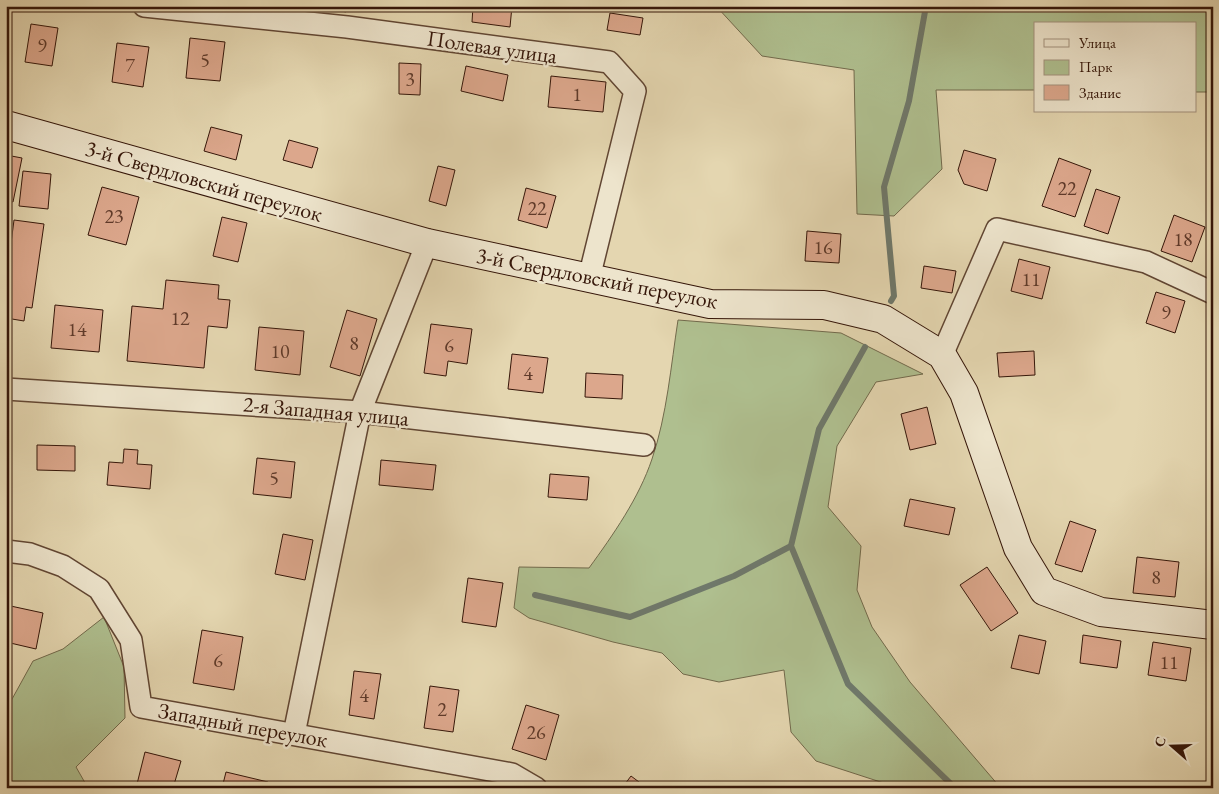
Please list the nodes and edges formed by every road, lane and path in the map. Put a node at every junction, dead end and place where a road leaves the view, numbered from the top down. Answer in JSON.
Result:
{"nodes":[{"id":1,"x":144,"y":6,"type":"edge"},
{"id":2,"x":6,"y":125,"type":"edge"},
{"id":3,"x":427,"y":243,"type":"junction"},
{"id":4,"x":589,"y":278,"type":"junction"},
{"id":5,"x":1213,"y":293,"type":"edge"},
{"id":6,"x":942,"y":355,"type":"junction"},
{"id":7,"x":6,"y":389,"type":"edge"},
{"id":8,"x":360,"y":412,"type":"junction"},
{"id":9,"x":644,"y":445,"type":"dead end"},
{"id":10,"x":6,"y":551,"type":"edge"},
{"id":11,"x":1213,"y":626,"type":"edge"},
{"id":12,"x":294,"y":734,"type":"junction"},
{"id":13,"x":512,"y":781,"type":"edge"},
{"id":14,"x":536,"y":788,"type":"edge"}],
"edges":[{"from":1,"to":4,"type":"street","name":"Полевая улица"},
{"from":2,"to":3,"type":"main road","name":"3-й Свердловский переулок"},
{"from":3,"to":4,"type":"main road","name":"3-й Свердловский переулок"},
{"from":3,"to":8,"type":"street"},
{"from":4,"to":6,"type":"main road","name":"3-й Свердловский переулок"},
{"from":5,"to":6,"type":"street"},
{"from":6,"to":11,"type":"main road","name":"3-й Свердловский переулок"},
{"from":7,"to":8,"type":"street","name":"2-я Западная улица"},
{"from":8,"to":9,"type":"street","name":"2-я Западная улица"},
{"from":8,"to":12,"type":"street"},
{"from":10,"to":12,"type":"street","name":"Западный переулок"},
{"from":12,"to":13,"type":"street","name":"Западный переулок"},
{"from":13,"to":14,"type":"street","name":"Западный переулок"}]}
